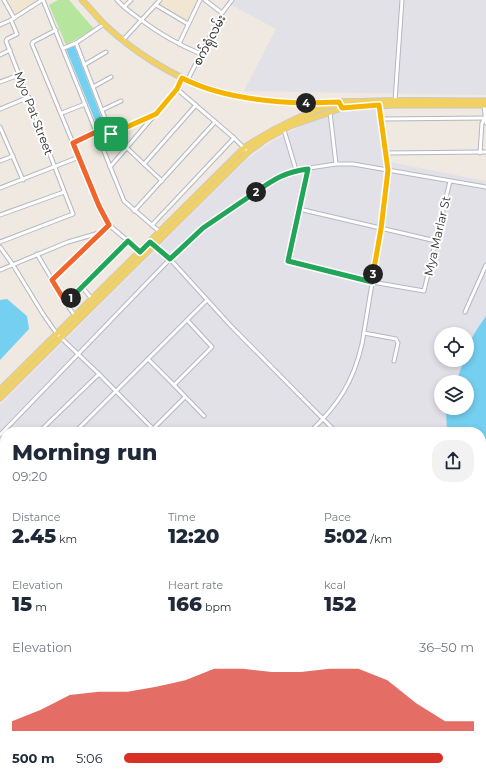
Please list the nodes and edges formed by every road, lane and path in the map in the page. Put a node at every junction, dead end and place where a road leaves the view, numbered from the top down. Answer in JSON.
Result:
{"nodes":[{"id":1,"x":4,"y":0,"type":"edge"},
{"id":2,"x":43,"y":0,"type":"edge"},
{"id":3,"x":82,"y":0,"type":"edge"},
{"id":4,"x":117,"y":0,"type":"edge"},
{"id":5,"x":130,"y":0,"type":"edge"},
{"id":6,"x":160,"y":0,"type":"edge"},
{"id":7,"x":200,"y":0,"type":"edge"},
{"id":8,"x":205,"y":0,"type":"edge"},
{"id":9,"x":232,"y":0,"type":"edge"},
{"id":10,"x":402,"y":0,"type":"edge"},
{"id":11,"x":156,"y":5,"type":"junction"},
{"id":12,"x":124,"y":7,"type":"junction"},
{"id":13,"x":222,"y":13,"type":"junction"},
{"id":14,"x":12,"y":19,"type":"junction"},
{"id":15,"x":141,"y":20,"type":"junction"},
{"id":16,"x":0,"y":24,"type":"edge"},
{"id":17,"x":104,"y":24,"type":"junction"},
{"id":18,"x":188,"y":24,"type":"junction"},
{"id":19,"x":56,"y":30,"type":"junction"},
{"id":20,"x":123,"y":40,"type":"junction"},
{"id":21,"x":76,"y":43,"type":"junction"},
{"id":22,"x":179,"y":44,"type":"junction"},
{"id":23,"x":64,"y":48,"type":"junction"},
{"id":24,"x":10,"y":50,"type":"junction"},
{"id":25,"x":106,"y":52,"type":"dead end"},
{"id":26,"x":201,"y":54,"type":"junction"},
{"id":27,"x":0,"y":55,"type":"edge"},
{"id":28,"x":84,"y":65,"type":"junction"},
{"id":29,"x":19,"y":75,"type":"junction"},
{"id":30,"x":111,"y":77,"type":"dead end"},
{"id":31,"x":182,"y":78,"type":"junction"},
{"id":32,"x":187,"y":81,"type":"junction"},
{"id":33,"x":0,"y":82,"type":"edge"},
{"id":34,"x":93,"y":87,"type":"junction"},
{"id":35,"x":177,"y":89,"type":"junction"},
{"id":36,"x":29,"y":98,"type":"junction"},
{"id":37,"x":121,"y":101,"type":"dead end"},
{"id":38,"x":395,"y":101,"type":"junction"},
{"id":39,"x":340,"y":102,"type":"junction"},
{"id":40,"x":379,"y":103,"type":"junction"},
{"id":41,"x":485,"y":103,"type":"edge"},
{"id":42,"x":85,"y":104,"type":"junction"},
{"id":43,"x":196,"y":105,"type":"junction"},
{"id":44,"x":342,"y":108,"type":"junction"},
{"id":45,"x":0,"y":109,"type":"edge"},
{"id":46,"x":102,"y":110,"type":"junction"},
{"id":47,"x":330,"y":112,"type":"junction"},
{"id":48,"x":62,"y":113,"type":"junction"},
{"id":49,"x":156,"y":114,"type":"junction"},
{"id":50,"x":485,"y":118,"type":"edge"},
{"id":51,"x":382,"y":119,"type":"junction"},
{"id":52,"x":300,"y":120,"type":"junction"},
{"id":53,"x":215,"y":122,"type":"junction"},
{"id":54,"x":486,"y":123,"type":"edge"},
{"id":55,"x":0,"y":127,"type":"edge"},
{"id":56,"x":284,"y":130,"type":"junction"},
{"id":57,"x":96,"y":132,"type":"junction"},
{"id":58,"x":111,"y":134,"type":"junction"},
{"id":59,"x":2,"y":135,"type":"edge"},
{"id":60,"x":234,"y":138,"type":"junction"},
{"id":61,"x":99,"y":139,"type":"junction"},
{"id":62,"x":73,"y":143,"type":"junction"},
{"id":63,"x":127,"y":148,"type":"junction"},
{"id":64,"x":246,"y":150,"type":"junction"},
{"id":65,"x":480,"y":152,"type":"junction"},
{"id":66,"x":486,"y":152,"type":"edge"},
{"id":67,"x":386,"y":153,"type":"junction"},
{"id":68,"x":13,"y":156,"type":"junction"},
{"id":69,"x":79,"y":157,"type":"junction"},
{"id":70,"x":0,"y":161,"type":"edge"},
{"id":71,"x":144,"y":164,"type":"junction"},
{"id":72,"x":336,"y":164,"type":"junction"},
{"id":73,"x":55,"y":167,"type":"junction"},
{"id":74,"x":110,"y":167,"type":"junction"},
{"id":75,"x":308,"y":169,"type":"junction"},
{"id":76,"x":296,"y":170,"type":"junction"},
{"id":77,"x":388,"y":170,"type":"junction"},
{"id":78,"x":23,"y":180,"type":"junction"},
{"id":79,"x":162,"y":180,"type":"junction"},
{"id":80,"x":450,"y":180,"type":"junction"},
{"id":81,"x":486,"y":186,"type":"edge"},
{"id":82,"x":0,"y":188,"type":"edge"},
{"id":83,"x":64,"y":192,"type":"junction"},
{"id":84,"x":299,"y":209,"type":"junction"},
{"id":85,"x":134,"y":211,"type":"junction"},
{"id":86,"x":0,"y":215,"type":"edge"},
{"id":87,"x":109,"y":225,"type":"junction"},
{"id":88,"x":152,"y":225,"type":"junction"},
{"id":89,"x":381,"y":229,"type":"junction"},
{"id":90,"x":99,"y":233,"type":"junction"},
{"id":91,"x":161,"y":234,"type":"junction"},
{"id":92,"x":128,"y":241,"type":"junction"},
{"id":93,"x":436,"y":241,"type":"junction"},
{"id":94,"x":0,"y":242,"type":"edge"},
{"id":95,"x":152,"y":244,"type":"junction"},
{"id":96,"x":0,"y":247,"type":"edge"},
{"id":97,"x":140,"y":252,"type":"junction"},
{"id":98,"x":37,"y":254,"type":"junction"},
{"id":99,"x":170,"y":259,"type":"junction"},
{"id":100,"x":13,"y":265,"type":"junction"},
{"id":101,"x":486,"y":265,"type":"edge"},
{"id":102,"x":0,"y":270,"type":"edge"},
{"id":103,"x":52,"y":280,"type":"junction"},
{"id":104,"x":372,"y":282,"type":"junction"},
{"id":105,"x":82,"y":287,"type":"junction"},
{"id":106,"x":92,"y":299,"type":"junction"},
{"id":107,"x":207,"y":300,"type":"junction"},
{"id":108,"x":66,"y":303,"type":"junction"},
{"id":109,"x":465,"y":312,"type":"dead end"},
{"id":110,"x":75,"y":316,"type":"junction"},
{"id":111,"x":187,"y":320,"type":"junction"},
{"id":112,"x":364,"y":333,"type":"junction"},
{"id":113,"x":59,"y":336,"type":"junction"},
{"id":114,"x":78,"y":353,"type":"junction"},
{"id":115,"x":148,"y":359,"type":"junction"},
{"id":116,"x":394,"y":361,"type":"dead end"},
{"id":117,"x":99,"y":374,"type":"junction"},
{"id":118,"x":174,"y":385,"type":"junction"},
{"id":119,"x":0,"y":390,"type":"edge"},
{"id":120,"x":116,"y":391,"type":"junction"},
{"id":121,"x":185,"y":397,"type":"junction"},
{"id":122,"x":0,"y":398,"type":"edge"},
{"id":123,"x":204,"y":416,"type":"dead end"},
{"id":124,"x":324,"y":419,"type":"junction"},
{"id":125,"x":8,"y":427,"type":"edge"},
{"id":126,"x":44,"y":427,"type":"edge"},
{"id":127,"x":80,"y":427,"type":"edge"},
{"id":128,"x":151,"y":427,"type":"edge"},
{"id":129,"x":155,"y":427,"type":"edge"},
{"id":130,"x":315,"y":427,"type":"edge"},
{"id":131,"x":331,"y":427,"type":"edge"}],
"edges":[{"from":1,"to":14,"type":"street"},
{"from":2,"to":14,"type":"street"},
{"from":2,"to":19,"type":"street"},
{"from":3,"to":17,"type":"main road"},
{"from":4,"to":12,"type":"street"},
{"from":5,"to":12,"type":"street"},
{"from":6,"to":11,"type":"street"},
{"from":7,"to":18,"type":"street"},
{"from":8,"to":13,"type":"street"},
{"from":9,"to":13,"type":"street","name":"စက်ရုံလမ်း"},
{"from":10,"to":38,"type":"street"},
{"from":11,"to":15,"type":"street"},
{"from":11,"to":18,"type":"street"},
{"from":12,"to":15,"type":"street"},
{"from":13,"to":26,"type":"street","name":"စက်ရုံလမ်း"},
{"from":14,"to":16,"type":"street"},
{"from":14,"to":24,"type":"street"},
{"from":15,"to":20,"type":"street"},
{"from":15,"to":22,"type":"street"},
{"from":17,"to":20,"type":"main road"},
{"from":17,"to":21,"type":"street"},
{"from":18,"to":22,"type":"street"},
{"from":19,"to":23,"type":"street"},
{"from":19,"to":48,"type":"street"},
{"from":20,"to":31,"type":"main road"},
{"from":21,"to":23,"type":"street"},
{"from":21,"to":28,"type":"street"},
{"from":22,"to":26,"type":"street"},
{"from":23,"to":42,"type":"street"},
{"from":24,"to":27,"type":"street"},
{"from":24,"to":29,"type":"street","name":"Myo Pat Street"},
{"from":25,"to":28,"type":"street"},
{"from":26,"to":32,"type":"street","name":"စက်ရုံလမ်း"},
{"from":28,"to":34,"type":"street"},
{"from":29,"to":33,"type":"street"},
{"from":29,"to":36,"type":"street","name":"Myo Pat Street"},
{"from":30,"to":34,"type":"street"},
{"from":31,"to":32,"type":"main road"},
{"from":31,"to":35,"type":"street"},
{"from":32,"to":39,"type":"main road"},
{"from":34,"to":46,"type":"street"},
{"from":35,"to":43,"type":"street"},
{"from":35,"to":49,"type":"street"},
{"from":36,"to":45,"type":"street"},
{"from":36,"to":73,"type":"street","name":"Myo Pat Street"},
{"from":37,"to":46,"type":"street"},
{"from":38,"to":40,"type":"main road"},
{"from":38,"to":41,"type":"main road"},
{"from":39,"to":40,"type":"main road"},
{"from":39,"to":44,"type":"main road"},
{"from":39,"to":52,"type":"main road"},
{"from":40,"to":41,"type":"main road"},
{"from":40,"to":44,"type":"main road"},
{"from":40,"to":51,"type":"street"},
{"from":41,"to":50,"type":"street"},
{"from":42,"to":48,"type":"street"},
{"from":42,"to":57,"type":"street"},
{"from":43,"to":53,"type":"street"},
{"from":43,"to":71,"type":"street"},
{"from":44,"to":47,"type":"main road"},
{"from":46,"to":58,"type":"street"},
{"from":47,"to":52,"type":"main road"},
{"from":47,"to":72,"type":"street"},
{"from":48,"to":62,"type":"street"},
{"from":49,"to":58,"type":"street"},
{"from":49,"to":63,"type":"street"},
{"from":50,"to":51,"type":"street"},
{"from":50,"to":54,"type":"street"},
{"from":50,"to":65,"type":"street"},
{"from":51,"to":67,"type":"street"},
{"from":52,"to":56,"type":"main road"},
{"from":52,"to":64,"type":"main road"},
{"from":53,"to":60,"type":"street"},
{"from":53,"to":79,"type":"street"},
{"from":55,"to":59,"type":"street"},
{"from":56,"to":64,"type":"main road"},
{"from":56,"to":76,"type":"street"},
{"from":57,"to":61,"type":"street"},
{"from":57,"to":62,"type":"street"},
{"from":58,"to":61,"type":"street"},
{"from":59,"to":68,"type":"street"},
{"from":60,"to":64,"type":"street"},
{"from":60,"to":88,"type":"street"},
{"from":61,"to":74,"type":"street"},
{"from":62,"to":69,"type":"street"},
{"from":63,"to":71,"type":"street"},
{"from":63,"to":74,"type":"street"},
{"from":64,"to":91,"type":"main road"},
{"from":65,"to":66,"type":"street"},
{"from":65,"to":67,"type":"street"},
{"from":67,"to":77,"type":"street"},
{"from":68,"to":70,"type":"street"},
{"from":68,"to":78,"type":"street"},
{"from":69,"to":73,"type":"street"},
{"from":69,"to":87,"type":"street"},
{"from":71,"to":79,"type":"street"},
{"from":72,"to":75,"type":"street"},
{"from":72,"to":77,"type":"street"},
{"from":73,"to":78,"type":"street"},
{"from":73,"to":83,"type":"street","name":"Myo Pat Street"},
{"from":74,"to":85,"type":"street"},
{"from":75,"to":76,"type":"street"},
{"from":75,"to":84,"type":"street"},
{"from":76,"to":99,"type":"street"},
{"from":77,"to":80,"type":"street"},
{"from":77,"to":89,"type":"street"},
{"from":78,"to":82,"type":"street"},
{"from":79,"to":85,"type":"street"},
{"from":80,"to":81,"type":"street"},
{"from":80,"to":93,"type":"street","name":"Mya Marlar St"},
{"from":83,"to":86,"type":"street"},
{"from":83,"to":94,"type":"street","name":"Myo Pat Street"},
{"from":84,"to":89,"type":"street"},
{"from":84,"to":104,"type":"street"},
{"from":85,"to":88,"type":"street"},
{"from":87,"to":90,"type":"street"},
{"from":87,"to":92,"type":"street"},
{"from":88,"to":91,"type":"street"},
{"from":89,"to":93,"type":"street"},
{"from":89,"to":104,"type":"street"},
{"from":90,"to":98,"type":"street"},
{"from":90,"to":103,"type":"street"},
{"from":91,"to":95,"type":"main road"},
{"from":92,"to":97,"type":"street"},
{"from":92,"to":105,"type":"street"},
{"from":93,"to":104,"type":"street","name":"Mya Marlar St"},
{"from":95,"to":97,"type":"main road"},
{"from":95,"to":99,"type":"street"},
{"from":95,"to":113,"type":"main road"},
{"from":96,"to":100,"type":"street"},
{"from":97,"to":106,"type":"main road"},
{"from":98,"to":100,"type":"street"},
{"from":98,"to":103,"type":"street"},
{"from":99,"to":107,"type":"street"},
{"from":99,"to":114,"type":"street"},
{"from":100,"to":102,"type":"street"},
{"from":100,"to":113,"type":"street"},
{"from":101,"to":109,"type":"street"},
{"from":103,"to":108,"type":"street"},
{"from":104,"to":112,"type":"street"},
{"from":105,"to":106,"type":"street"},
{"from":105,"to":108,"type":"street"},
{"from":106,"to":110,"type":"main road"},
{"from":107,"to":111,"type":"street"},
{"from":107,"to":124,"type":"street"},
{"from":108,"to":110,"type":"street"},
{"from":110,"to":113,"type":"main road"},
{"from":111,"to":115,"type":"street"},
{"from":111,"to":118,"type":"street"},
{"from":112,"to":116,"type":"street"},
{"from":112,"to":124,"type":"street"},
{"from":113,"to":114,"type":"street"},
{"from":113,"to":119,"type":"main road"},
{"from":113,"to":122,"type":"main road"},
{"from":114,"to":117,"type":"street"},
{"from":114,"to":125,"type":"street"},
{"from":115,"to":118,"type":"street"},
{"from":115,"to":120,"type":"street"},
{"from":117,"to":120,"type":"street"},
{"from":117,"to":126,"type":"street"},
{"from":118,"to":121,"type":"street"},
{"from":120,"to":127,"type":"street"},
{"from":120,"to":128,"type":"street"},
{"from":121,"to":123,"type":"street"},
{"from":121,"to":129,"type":"street"},
{"from":124,"to":130,"type":"street"},
{"from":124,"to":131,"type":"street"}]}
